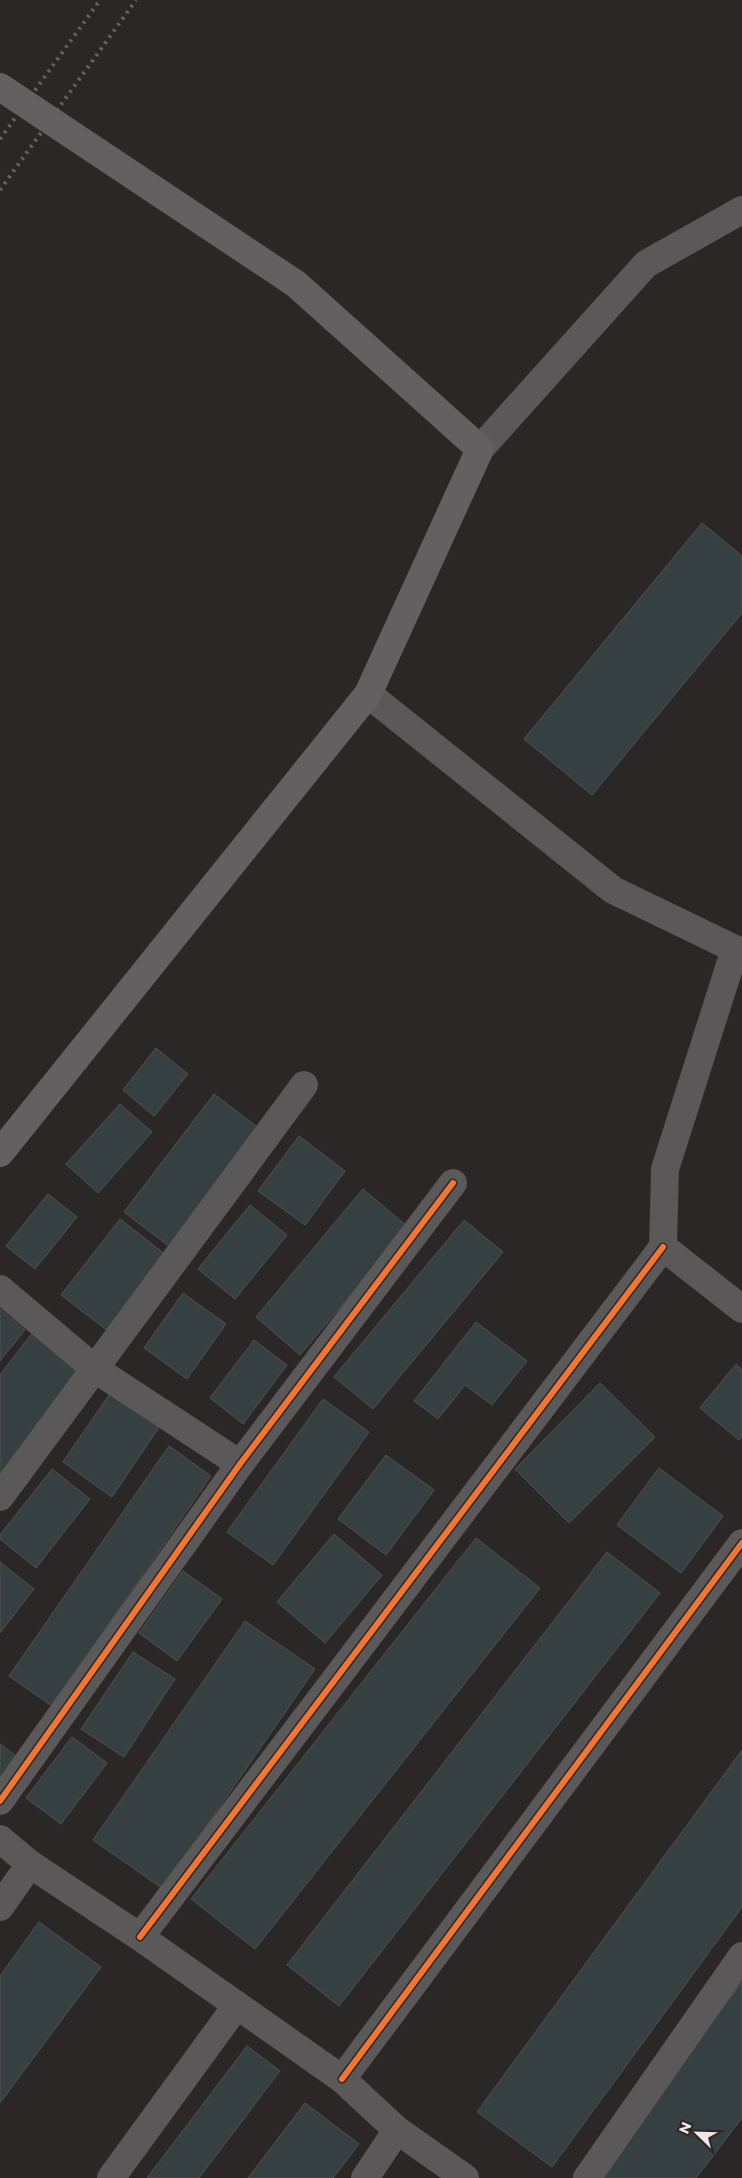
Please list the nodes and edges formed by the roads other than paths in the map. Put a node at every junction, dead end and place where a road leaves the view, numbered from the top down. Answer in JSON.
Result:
{"nodes":[{"id":1,"x":0,"y":87,"type":"edge"},
{"id":2,"x":742,"y":210,"type":"edge"},
{"id":3,"x":480,"y":449,"type":"junction"},
{"id":4,"x":368,"y":694,"type":"junction"},
{"id":5,"x":738,"y":951,"type":"edge"},
{"id":6,"x":304,"y":1085,"type":"dead end"},
{"id":7,"x":0,"y":1153,"type":"edge"},
{"id":8,"x":452,"y":1183,"type":"dead end"},
{"id":9,"x":663,"y":1247,"type":"junction"},
{"id":10,"x":0,"y":1289,"type":"edge"},
{"id":11,"x":742,"y":1309,"type":"edge"},
{"id":12,"x":95,"y":1369,"type":"junction"},
{"id":13,"x":240,"y":1464,"type":"junction"},
{"id":14,"x":0,"y":1497,"type":"edge"},
{"id":15,"x":742,"y":1543,"type":"edge"},
{"id":16,"x":0,"y":1800,"type":"edge"},
{"id":17,"x":0,"y":1839,"type":"edge"},
{"id":18,"x":30,"y":1864,"type":"junction"},
{"id":19,"x":0,"y":1907,"type":"edge"},
{"id":20,"x":140,"y":1938,"type":"junction"},
{"id":21,"x":742,"y":1956,"type":"edge"},
{"id":22,"x":237,"y":2005,"type":"junction"},
{"id":23,"x":342,"y":2079,"type":"junction"},
{"id":24,"x":398,"y":2130,"type":"junction"},
{"id":25,"x":111,"y":2178,"type":"edge"},
{"id":26,"x":365,"y":2178,"type":"edge"},
{"id":27,"x":465,"y":2178,"type":"edge"},
{"id":28,"x":587,"y":2178,"type":"edge"}],
"edges":[{"from":1,"to":3,"type":"main road"},
{"from":2,"to":3,"type":"street"},
{"from":3,"to":4,"type":"main road"},
{"from":4,"to":5,"type":"street"},
{"from":4,"to":7,"type":"main road"},
{"from":5,"to":9,"type":"street"},
{"from":6,"to":12,"type":"street"},
{"from":8,"to":13,"type":"street"},
{"from":9,"to":11,"type":"street"},
{"from":9,"to":20,"type":"street"},
{"from":10,"to":12,"type":"street"},
{"from":12,"to":13,"type":"street"},
{"from":12,"to":14,"type":"street"},
{"from":13,"to":16,"type":"street"},
{"from":15,"to":23,"type":"street"},
{"from":17,"to":18,"type":"street"},
{"from":18,"to":19,"type":"street"},
{"from":18,"to":20,"type":"street"},
{"from":20,"to":22,"type":"street"},
{"from":21,"to":28,"type":"street"},
{"from":22,"to":23,"type":"street"},
{"from":22,"to":25,"type":"street"},
{"from":23,"to":24,"type":"street"},
{"from":24,"to":26,"type":"street"},
{"from":24,"to":27,"type":"street"}]}
